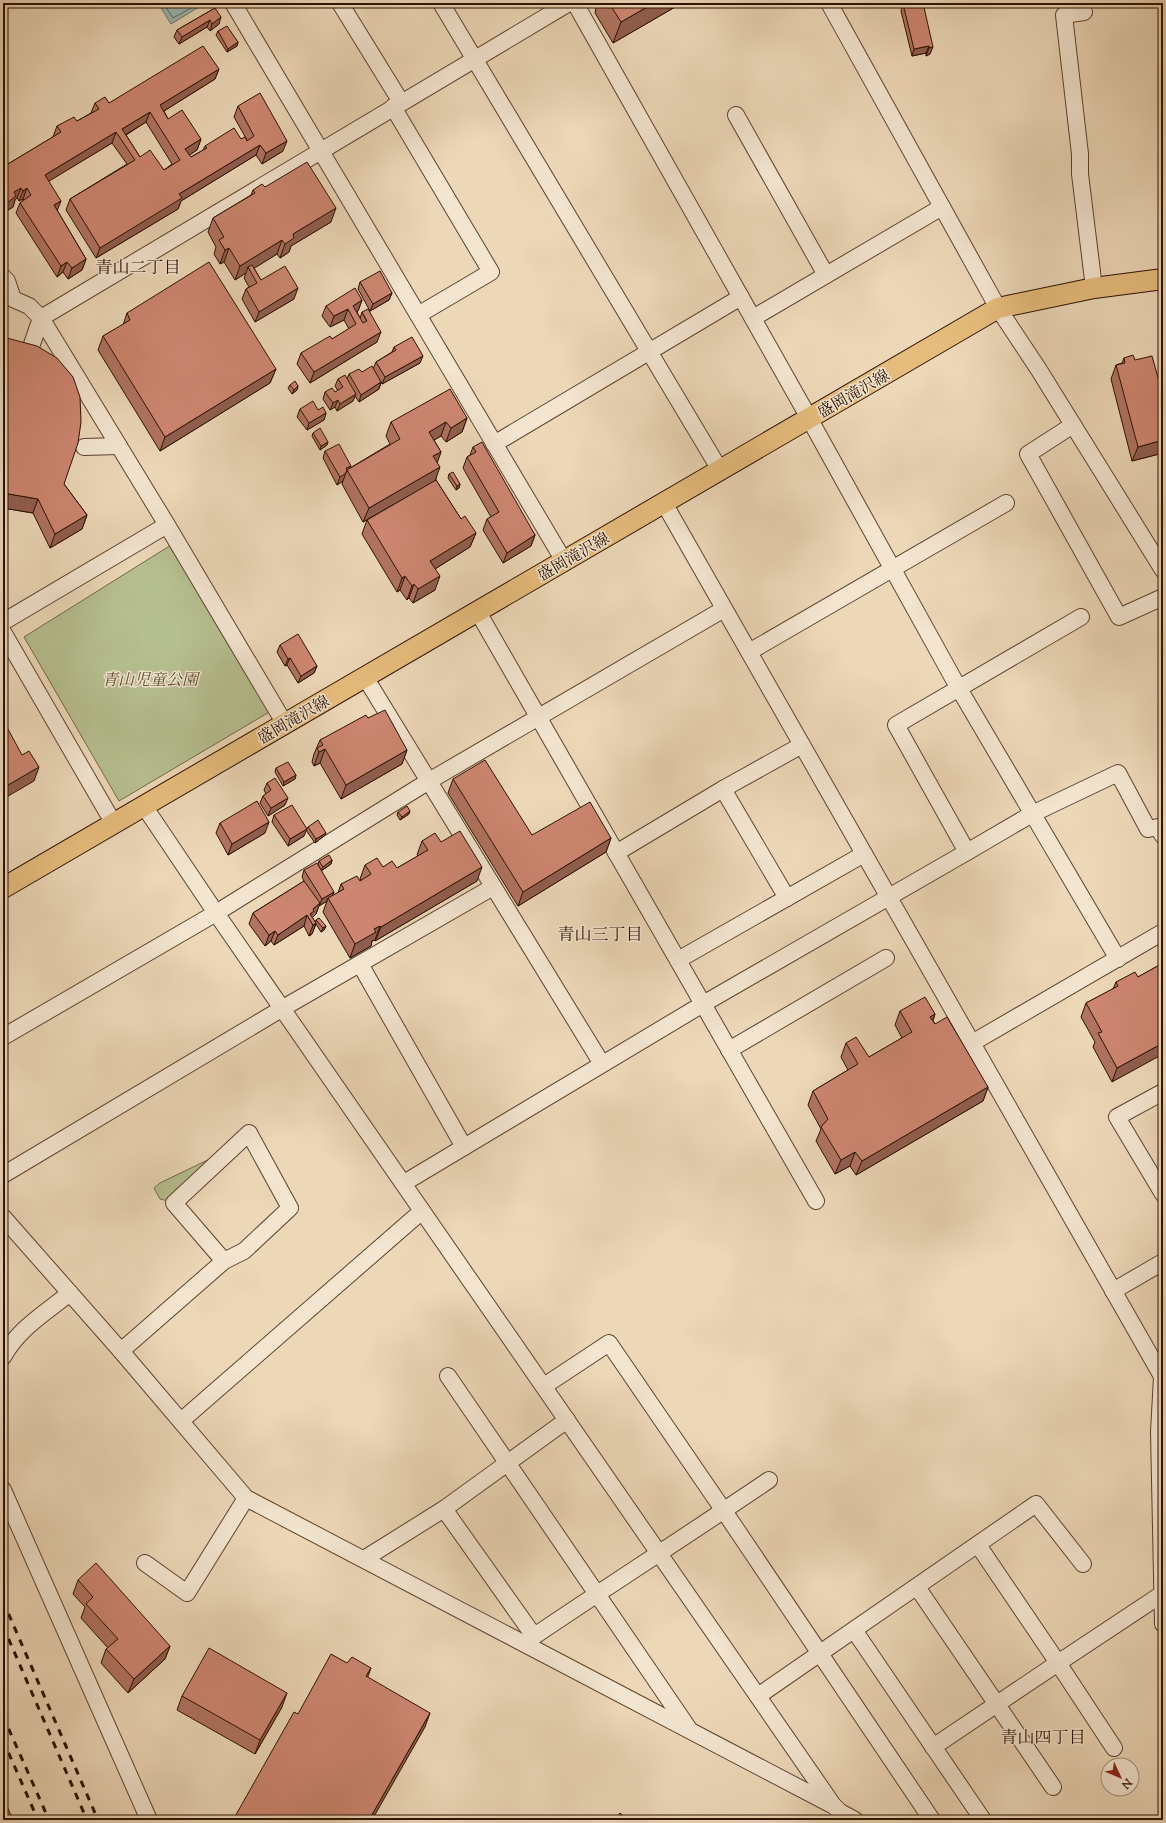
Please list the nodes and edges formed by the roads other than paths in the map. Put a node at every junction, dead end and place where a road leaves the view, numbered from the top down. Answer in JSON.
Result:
{"nodes":[{"id":1,"x":233,"y":3,"type":"edge"},
{"id":2,"x":340,"y":3,"type":"edge"},
{"id":3,"x":440,"y":3,"type":"edge"},
{"id":4,"x":569,"y":3,"type":"edge"},
{"id":5,"x":575,"y":3,"type":"edge"},
{"id":6,"x":829,"y":3,"type":"edge"},
{"id":7,"x":839,"y":3,"type":"edge"},
{"id":8,"x":1084,"y":12,"type":"dead end"},
{"id":9,"x":840,"y":22,"type":"junction"},
{"id":10,"x":474,"y":59,"type":"junction"},
{"id":11,"x":397,"y":105,"type":"junction"},
{"id":12,"x":736,"y":115,"type":"dead end"},
{"id":13,"x":320,"y":150,"type":"junction"},
{"id":14,"x":942,"y":207,"type":"junction"},
{"id":15,"x":826,"y":275,"type":"junction"},
{"id":16,"x":3,"y":277,"type":"edge"},
{"id":17,"x":1163,"y":279,"type":"edge"},
{"id":18,"x":1094,"y":288,"type":"junction"},
{"id":19,"x":740,"y":297,"type":"junction"},
{"id":20,"x":998,"y":308,"type":"junction"},
{"id":21,"x":418,"y":315,"type":"junction"},
{"id":22,"x":41,"y":318,"type":"junction"},
{"id":23,"x":753,"y":318,"type":"junction"},
{"id":24,"x":31,"y":347,"type":"edge"},
{"id":25,"x":649,"y":351,"type":"junction"},
{"id":26,"x":810,"y":418,"type":"junction"},
{"id":27,"x":1073,"y":425,"type":"junction"},
{"id":28,"x":494,"y":444,"type":"junction"},
{"id":29,"x":119,"y":446,"type":"junction"},
{"id":30,"x":84,"y":447,"type":"dead end"},
{"id":31,"x":720,"y":470,"type":"junction"},
{"id":32,"x":664,"y":503,"type":"junction"},
{"id":33,"x":1006,"y":503,"type":"dead end"},
{"id":34,"x":167,"y":525,"type":"junction"},
{"id":35,"x":564,"y":561,"type":"junction"},
{"id":36,"x":893,"y":569,"type":"junction"},
{"id":37,"x":1163,"y":570,"type":"edge"},
{"id":38,"x":1163,"y":597,"type":"edge"},
{"id":39,"x":724,"y":609,"type":"junction"},
{"id":40,"x":478,"y":612,"type":"junction"},
{"id":41,"x":1081,"y":616,"type":"dead end"},
{"id":42,"x":3,"y":622,"type":"edge"},
{"id":43,"x":3,"y":632,"type":"edge"},
{"id":44,"x":748,"y":652,"type":"junction"},
{"id":45,"x":365,"y":677,"type":"junction"},
{"id":46,"x":958,"y":687,"type":"junction"},
{"id":47,"x":538,"y":717,"type":"junction"},
{"id":48,"x":285,"y":724,"type":"junction"},
{"id":49,"x":802,"y":745,"type":"junction"},
{"id":50,"x":429,"y":781,"type":"junction"},
{"id":51,"x":723,"y":788,"type":"junction"},
{"id":52,"x":144,"y":806,"type":"junction"},
{"id":53,"x":1032,"y":814,"type":"junction"},
{"id":54,"x":114,"y":824,"type":"junction"},
{"id":55,"x":1163,"y":836,"type":"edge"},
{"id":56,"x":967,"y":852,"type":"junction"},
{"id":57,"x":616,"y":853,"type":"junction"},
{"id":58,"x":864,"y":854,"type":"junction"},
{"id":59,"x":493,"y":887,"type":"junction"},
{"id":60,"x":3,"y":888,"type":"edge"},
{"id":61,"x":888,"y":897,"type":"junction"},
{"id":62,"x":787,"y":898,"type":"junction"},
{"id":63,"x":216,"y":913,"type":"junction"},
{"id":64,"x":1163,"y":932,"type":"edge"},
{"id":65,"x":886,"y":958,"type":"dead end"},
{"id":66,"x":1118,"y":959,"type":"junction"},
{"id":67,"x":678,"y":960,"type":"junction"},
{"id":68,"x":360,"y":964,"type":"junction"},
{"id":69,"x":703,"y":1004,"type":"junction"},
{"id":70,"x":283,"y":1008,"type":"junction"},
{"id":71,"x":3,"y":1037,"type":"edge"},
{"id":72,"x":972,"y":1043,"type":"junction"},
{"id":73,"x":729,"y":1050,"type":"junction"},
{"id":74,"x":602,"y":1064,"type":"junction"},
{"id":75,"x":1163,"y":1092,"type":"edge"},
{"id":76,"x":464,"y":1147,"type":"junction"},
{"id":77,"x":3,"y":1175,"type":"edge"},
{"id":78,"x":404,"y":1183,"type":"junction"},
{"id":79,"x":1161,"y":1186,"type":"edge"},
{"id":80,"x":816,"y":1201,"type":"dead end"},
{"id":81,"x":422,"y":1211,"type":"junction"},
{"id":82,"x":3,"y":1217,"type":"edge"},
{"id":83,"x":224,"y":1261,"type":"junction"},
{"id":84,"x":1163,"y":1262,"type":"edge"},
{"id":85,"x":1113,"y":1291,"type":"junction"},
{"id":86,"x":70,"y":1293,"type":"junction"},
{"id":87,"x":121,"y":1351,"type":"junction"},
{"id":88,"x":3,"y":1357,"type":"edge"},
{"id":89,"x":448,"y":1376,"type":"dead end"},
{"id":90,"x":1162,"y":1378,"type":"edge"},
{"id":91,"x":544,"y":1386,"type":"junction"},
{"id":92,"x":567,"y":1420,"type":"junction"},
{"id":93,"x":181,"y":1421,"type":"junction"},
{"id":94,"x":508,"y":1464,"type":"junction"},
{"id":95,"x":769,"y":1480,"type":"dead end"},
{"id":96,"x":3,"y":1490,"type":"edge"},
{"id":97,"x":246,"y":1498,"type":"junction"},
{"id":98,"x":444,"y":1509,"type":"junction"},
{"id":99,"x":724,"y":1511,"type":"junction"},
{"id":100,"x":978,"y":1544,"type":"junction"},
{"id":101,"x":660,"y":1554,"type":"junction"},
{"id":102,"x":364,"y":1559,"type":"junction"},
{"id":103,"x":145,"y":1563,"type":"dead end"},
{"id":104,"x":1083,"y":1564,"type":"dead end"},
{"id":105,"x":917,"y":1587,"type":"junction"},
{"id":106,"x":596,"y":1593,"type":"junction"},
{"id":107,"x":1162,"y":1594,"type":"edge"},
{"id":108,"x":1163,"y":1624,"type":"edge"},
{"id":109,"x":854,"y":1630,"type":"junction"},
{"id":110,"x":529,"y":1640,"type":"junction"},
{"id":111,"x":821,"y":1653,"type":"junction"},
{"id":112,"x":1058,"y":1663,"type":"junction"},
{"id":113,"x":758,"y":1696,"type":"junction"},
{"id":114,"x":996,"y":1704,"type":"junction"},
{"id":115,"x":690,"y":1730,"type":"junction"},
{"id":116,"x":933,"y":1747,"type":"junction"},
{"id":117,"x":1114,"y":1748,"type":"dead end"},
{"id":118,"x":1053,"y":1787,"type":"dead end"},
{"id":119,"x":833,"y":1805,"type":"junction"},
{"id":120,"x":149,"y":1820,"type":"edge"},
{"id":121,"x":855,"y":1820,"type":"edge"},
{"id":122,"x":932,"y":1820,"type":"edge"},
{"id":123,"x":983,"y":1820,"type":"edge"}],
"edges":[{"from":1,"to":13,"type":"street"},
{"from":2,"to":11,"type":"street"},
{"from":3,"to":10,"type":"street"},
{"from":4,"to":10,"type":"street"},
{"from":5,"to":19,"type":"street"},
{"from":6,"to":9,"type":"street"},
{"from":7,"to":9,"type":"street"},
{"from":8,"to":18,"type":"street"},
{"from":9,"to":14,"type":"street"},
{"from":10,"to":11,"type":"street"},
{"from":10,"to":25,"type":"street"},
{"from":11,"to":13,"type":"street"},
{"from":11,"to":21,"type":"street"},
{"from":12,"to":15,"type":"street"},
{"from":13,"to":21,"type":"street"},
{"from":13,"to":22,"type":"street"},
{"from":14,"to":15,"type":"street"},
{"from":14,"to":20,"type":"street"},
{"from":15,"to":23,"type":"street"},
{"from":16,"to":22,"type":"street"},
{"from":17,"to":18,"type":"main road","name":"盛岡滝沢線"},
{"from":18,"to":20,"type":"main road","name":"盛岡滝沢線"},
{"from":19,"to":23,"type":"street"},
{"from":19,"to":25,"type":"street"},
{"from":20,"to":26,"type":"main road","name":"盛岡滝沢線"},
{"from":20,"to":27,"type":"street"},
{"from":21,"to":28,"type":"street"},
{"from":22,"to":24,"type":"street"},
{"from":22,"to":29,"type":"street"},
{"from":23,"to":26,"type":"street"},
{"from":25,"to":28,"type":"street"},
{"from":25,"to":31,"type":"street"},
{"from":26,"to":31,"type":"main road","name":"盛岡滝沢線"},
{"from":26,"to":36,"type":"street"},
{"from":27,"to":37,"type":"street"},
{"from":27,"to":38,"type":"street"},
{"from":28,"to":35,"type":"street"},
{"from":29,"to":30,"type":"street"},
{"from":29,"to":34,"type":"street"},
{"from":31,"to":32,"type":"main road","name":"盛岡滝沢線"},
{"from":32,"to":35,"type":"main road","name":"盛岡滝沢線"},
{"from":32,"to":39,"type":"street"},
{"from":33,"to":36,"type":"street"},
{"from":34,"to":42,"type":"street"},
{"from":34,"to":48,"type":"street"},
{"from":35,"to":40,"type":"main road","name":"盛岡滝沢線"},
{"from":36,"to":44,"type":"street"},
{"from":36,"to":46,"type":"street"},
{"from":39,"to":44,"type":"street"},
{"from":39,"to":47,"type":"street"},
{"from":40,"to":45,"type":"main road","name":"盛岡滝沢線"},
{"from":40,"to":47,"type":"street"},
{"from":41,"to":46,"type":"street"},
{"from":43,"to":54,"type":"street"},
{"from":44,"to":49,"type":"street"},
{"from":45,"to":48,"type":"main road","name":"盛岡滝沢線"},
{"from":45,"to":50,"type":"street"},
{"from":46,"to":53,"type":"street"},
{"from":46,"to":56,"type":"street"},
{"from":47,"to":50,"type":"street"},
{"from":47,"to":57,"type":"street"},
{"from":48,"to":52,"type":"main road","name":"盛岡滝沢線"},
{"from":49,"to":51,"type":"street"},
{"from":49,"to":58,"type":"street"},
{"from":50,"to":59,"type":"street"},
{"from":50,"to":63,"type":"street"},
{"from":51,"to":57,"type":"street"},
{"from":51,"to":62,"type":"street"},
{"from":52,"to":54,"type":"main road","name":"盛岡滝沢線"},
{"from":52,"to":63,"type":"street"},
{"from":53,"to":55,"type":"street"},
{"from":53,"to":56,"type":"street"},
{"from":53,"to":66,"type":"street"},
{"from":54,"to":60,"type":"main road","name":"盛岡滝沢線"},
{"from":56,"to":61,"type":"street"},
{"from":57,"to":67,"type":"street"},
{"from":58,"to":61,"type":"street"},
{"from":58,"to":62,"type":"street"},
{"from":59,"to":68,"type":"street"},
{"from":59,"to":74,"type":"street"},
{"from":61,"to":69,"type":"street"},
{"from":61,"to":72,"type":"street"},
{"from":62,"to":67,"type":"street"},
{"from":63,"to":70,"type":"street"},
{"from":63,"to":71,"type":"street"},
{"from":64,"to":66,"type":"street"},
{"from":65,"to":73,"type":"street"},
{"from":66,"to":72,"type":"street"},
{"from":67,"to":69,"type":"street"},
{"from":68,"to":70,"type":"street"},
{"from":68,"to":76,"type":"street"},
{"from":69,"to":73,"type":"street"},
{"from":69,"to":74,"type":"street"},
{"from":70,"to":77,"type":"street"},
{"from":70,"to":78,"type":"street"},
{"from":72,"to":85,"type":"street"},
{"from":73,"to":80,"type":"street"},
{"from":74,"to":76,"type":"street"},
{"from":75,"to":79,"type":"street"},
{"from":76,"to":78,"type":"street"},
{"from":78,"to":81,"type":"street"},
{"from":81,"to":91,"type":"street"},
{"from":81,"to":93,"type":"street"},
{"from":82,"to":86,"type":"street"},
{"from":83,"to":83,"type":"street"},
{"from":83,"to":87,"type":"street"},
{"from":84,"to":85,"type":"street"},
{"from":85,"to":90,"type":"street"},
{"from":86,"to":87,"type":"street"},
{"from":86,"to":88,"type":"street"},
{"from":87,"to":93,"type":"street"},
{"from":89,"to":94,"type":"street"},
{"from":90,"to":107,"type":"street"},
{"from":91,"to":92,"type":"street"},
{"from":91,"to":99,"type":"street"},
{"from":92,"to":94,"type":"street"},
{"from":92,"to":101,"type":"street"},
{"from":93,"to":97,"type":"street"},
{"from":94,"to":98,"type":"street"},
{"from":94,"to":106,"type":"street"},
{"from":95,"to":99,"type":"street"},
{"from":96,"to":120,"type":"street"},
{"from":97,"to":102,"type":"street"},
{"from":97,"to":103,"type":"street"},
{"from":98,"to":102,"type":"street"},
{"from":98,"to":110,"type":"street"},
{"from":99,"to":101,"type":"street"},
{"from":99,"to":111,"type":"street"},
{"from":100,"to":104,"type":"street"},
{"from":100,"to":105,"type":"street"},
{"from":100,"to":112,"type":"street"},
{"from":101,"to":106,"type":"street"},
{"from":101,"to":113,"type":"street"},
{"from":102,"to":110,"type":"street"},
{"from":105,"to":109,"type":"street"},
{"from":105,"to":114,"type":"street"},
{"from":106,"to":110,"type":"street"},
{"from":106,"to":115,"type":"street"},
{"from":107,"to":108,"type":"street"},
{"from":107,"to":112,"type":"street"},
{"from":109,"to":111,"type":"street"},
{"from":109,"to":116,"type":"street"},
{"from":110,"to":115,"type":"street"},
{"from":111,"to":113,"type":"street"},
{"from":111,"to":122,"type":"street"},
{"from":112,"to":114,"type":"street"},
{"from":112,"to":117,"type":"street"},
{"from":113,"to":119,"type":"street"},
{"from":114,"to":116,"type":"street"},
{"from":114,"to":118,"type":"street"},
{"from":115,"to":119,"type":"street"},
{"from":116,"to":123,"type":"street"},
{"from":119,"to":121,"type":"street"}]}
